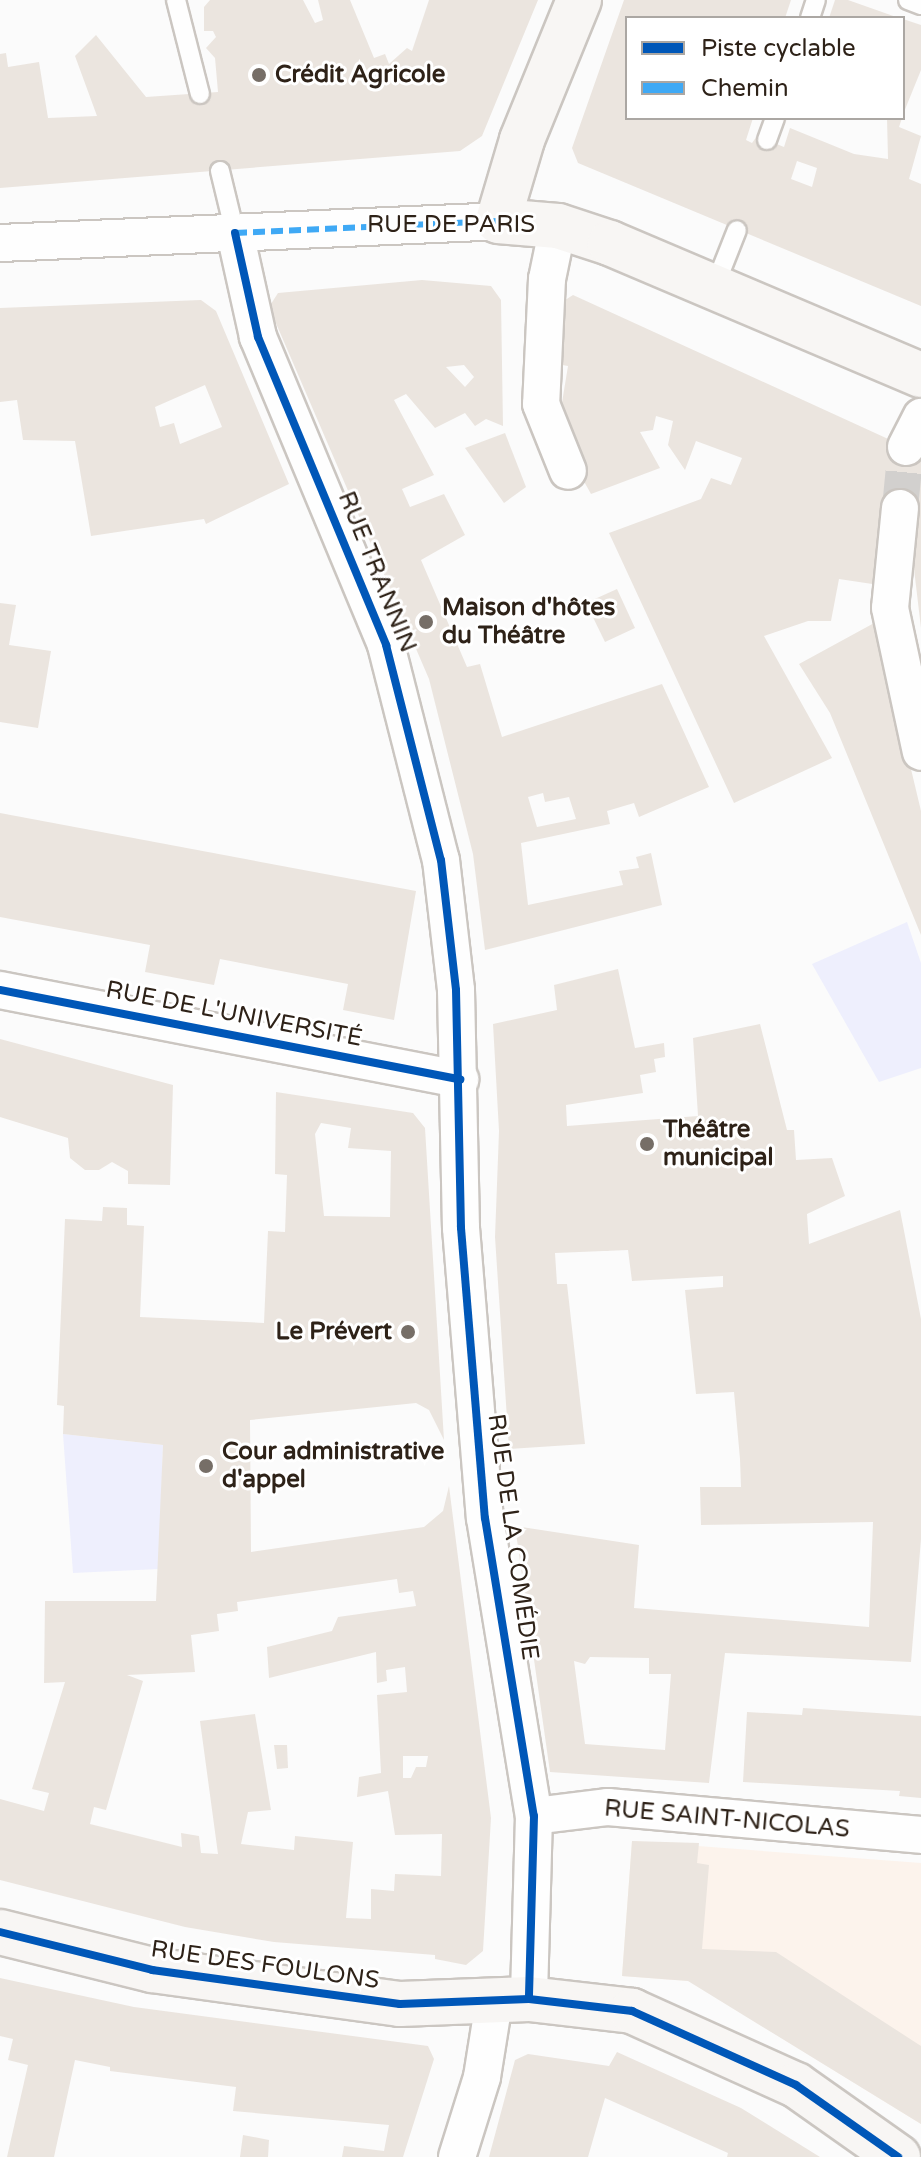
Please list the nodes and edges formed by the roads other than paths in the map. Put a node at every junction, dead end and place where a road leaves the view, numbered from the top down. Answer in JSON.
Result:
{"nodes":[{"id":1,"x":176,"y":0,"type":"edge"},
{"id":2,"x":579,"y":0,"type":"edge"},
{"id":3,"x":908,"y":0,"type":"edge"},
{"id":4,"x":921,"y":5,"type":"edge"},
{"id":5,"x":200,"y":94,"type":"dead end"},
{"id":6,"x":774,"y":120,"type":"edge"},
{"id":7,"x":767,"y":140,"type":"dead end"},
{"id":8,"x":220,"y":171,"type":"dead end"},
{"id":9,"x":498,"y":221,"type":"junction"},
{"id":10,"x":558,"y":226,"type":"junction"},
{"id":11,"x":737,"y":230,"type":"dead end"},
{"id":12,"x":235,"y":233,"type":"junction"},
{"id":13,"x":0,"y":243,"type":"edge"},
{"id":14,"x":714,"y":288,"type":"junction"},
{"id":15,"x":921,"y":375,"type":"edge"},
{"id":16,"x":568,"y":471,"type":"dead end"},
{"id":17,"x":900,"y":508,"type":"tunnel mouth"},
{"id":18,"x":921,"y":752,"type":"edge"},
{"id":19,"x":0,"y":990,"type":"edge"},
{"id":20,"x":460,"y":1079,"type":"junction"},
{"id":21,"x":534,"y":1816,"type":"junction"},
{"id":22,"x":921,"y":1835,"type":"edge"},
{"id":23,"x":0,"y":1932,"type":"edge"},
{"id":24,"x":512,"y":2001,"type":"junction"},
{"id":25,"x":457,"y":2157,"type":"edge"},
{"id":26,"x":898,"y":2157,"type":"edge"}],
"edges":[{"from":1,"to":5,"type":"lane"},
{"from":2,"to":9,"type":"street"},
{"from":3,"to":4,"type":"lane"},
{"from":6,"to":7,"type":"lane"},
{"from":8,"to":12,"type":"lane"},
{"from":9,"to":10,"type":"street","name":"RUE DE PARIS"},
{"from":9,"to":12,"type":"street","name":"RUE DE PARIS"},
{"from":10,"to":14,"type":"street","name":"RUE DE PARIS"},
{"from":10,"to":16,"type":"street"},
{"from":11,"to":14,"type":"lane"},
{"from":12,"to":13,"type":"street","name":"RUE DE PARIS"},
{"from":12,"to":20,"type":"street","name":"RUE TRANNIN"},
{"from":14,"to":15,"type":"street","name":"RUE DE PARIS"},
{"from":17,"to":18,"type":"street"},
{"from":19,"to":20,"type":"street","name":"RUE DE L'UNIVERSITÉ"},
{"from":20,"to":21,"type":"street","name":"RUE DE LA COMÉDIE"},
{"from":21,"to":22,"type":"street","name":"RUE SAINT-NICOLAS"},
{"from":21,"to":24,"type":"street","name":"RUE DE LA COMÉDIE"},
{"from":23,"to":24,"type":"street","name":"RUE DES FOULONS"},
{"from":24,"to":25,"type":"street","name":"RUE DE LA COMÉDIE"},
{"from":24,"to":26,"type":"street","name":"RUE DES FOULONS"}]}
